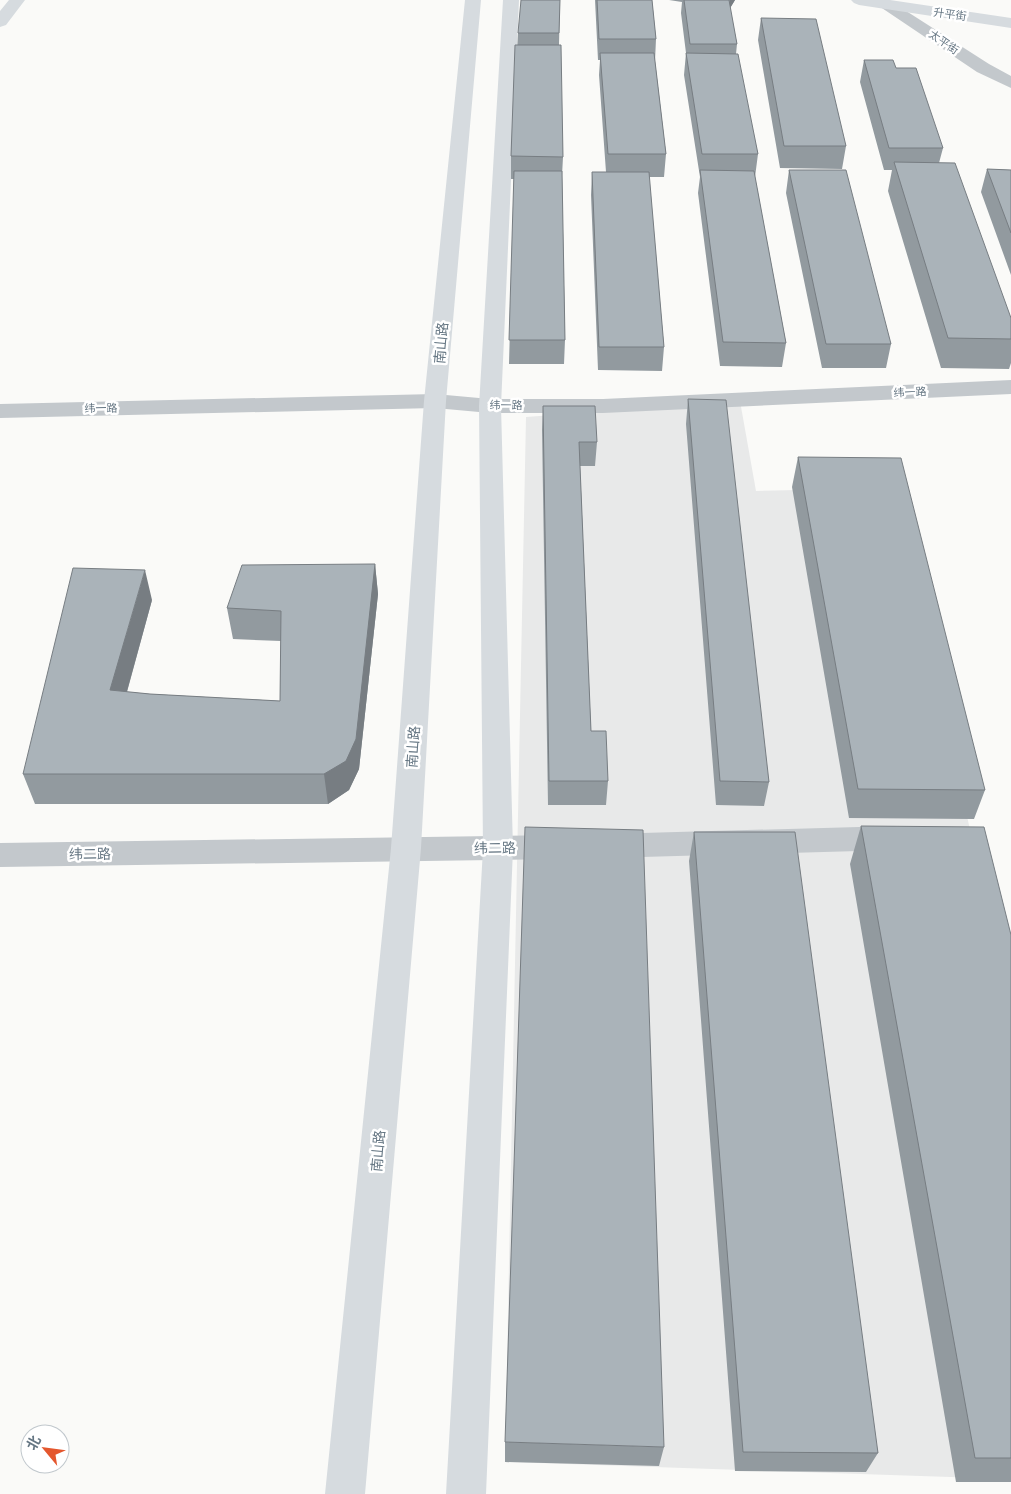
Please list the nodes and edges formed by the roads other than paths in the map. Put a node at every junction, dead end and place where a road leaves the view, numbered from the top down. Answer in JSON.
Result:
{"nodes":[{"id":1,"x":17,"y":0,"type":"edge"},
{"id":2,"x":472,"y":0,"type":"edge"},
{"id":3,"x":511,"y":0,"type":"edge"},
{"id":4,"x":859,"y":0,"type":"edge"},
{"id":5,"x":883,"y":2,"type":"edge"},
{"id":6,"x":0,"y":22,"type":"edge"},
{"id":7,"x":1011,"y":23,"type":"edge"},
{"id":8,"x":1011,"y":82,"type":"edge"},
{"id":9,"x":1011,"y":387,"type":"edge"},
{"id":10,"x":435,"y":401,"type":"junction"},
{"id":11,"x":490,"y":406,"type":"junction"},
{"id":12,"x":0,"y":411,"type":"edge"},
{"id":13,"x":921,"y":837,"type":"edge"},
{"id":14,"x":406,"y":848,"type":"junction"},
{"id":15,"x":498,"y":849,"type":"junction"},
{"id":16,"x":0,"y":855,"type":"edge"},
{"id":17,"x":346,"y":1494,"type":"edge"},
{"id":18,"x":466,"y":1494,"type":"edge"}],
"edges":[{"from":1,"to":6,"type":"street"},
{"from":2,"to":10,"type":"street","name":"南山路"},
{"from":3,"to":11,"type":"street"},
{"from":4,"to":5,"type":"street","name":"升平街"},
{"from":5,"to":7,"type":"street","name":"升平街"},
{"from":5,"to":8,"type":"street","name":"太平街"},
{"from":9,"to":11,"type":"street","name":"纬一路"},
{"from":10,"to":11,"type":"street","name":"纬一路"},
{"from":10,"to":12,"type":"street","name":"纬一路"},
{"from":10,"to":14,"type":"street","name":"南山路"},
{"from":11,"to":15,"type":"street"},
{"from":13,"to":15,"type":"street","name":"纬二路"},
{"from":14,"to":15,"type":"street","name":"纬二路"},
{"from":14,"to":16,"type":"street","name":"纬二路"},
{"from":14,"to":17,"type":"street","name":"南山路"},
{"from":15,"to":18,"type":"street"}]}
